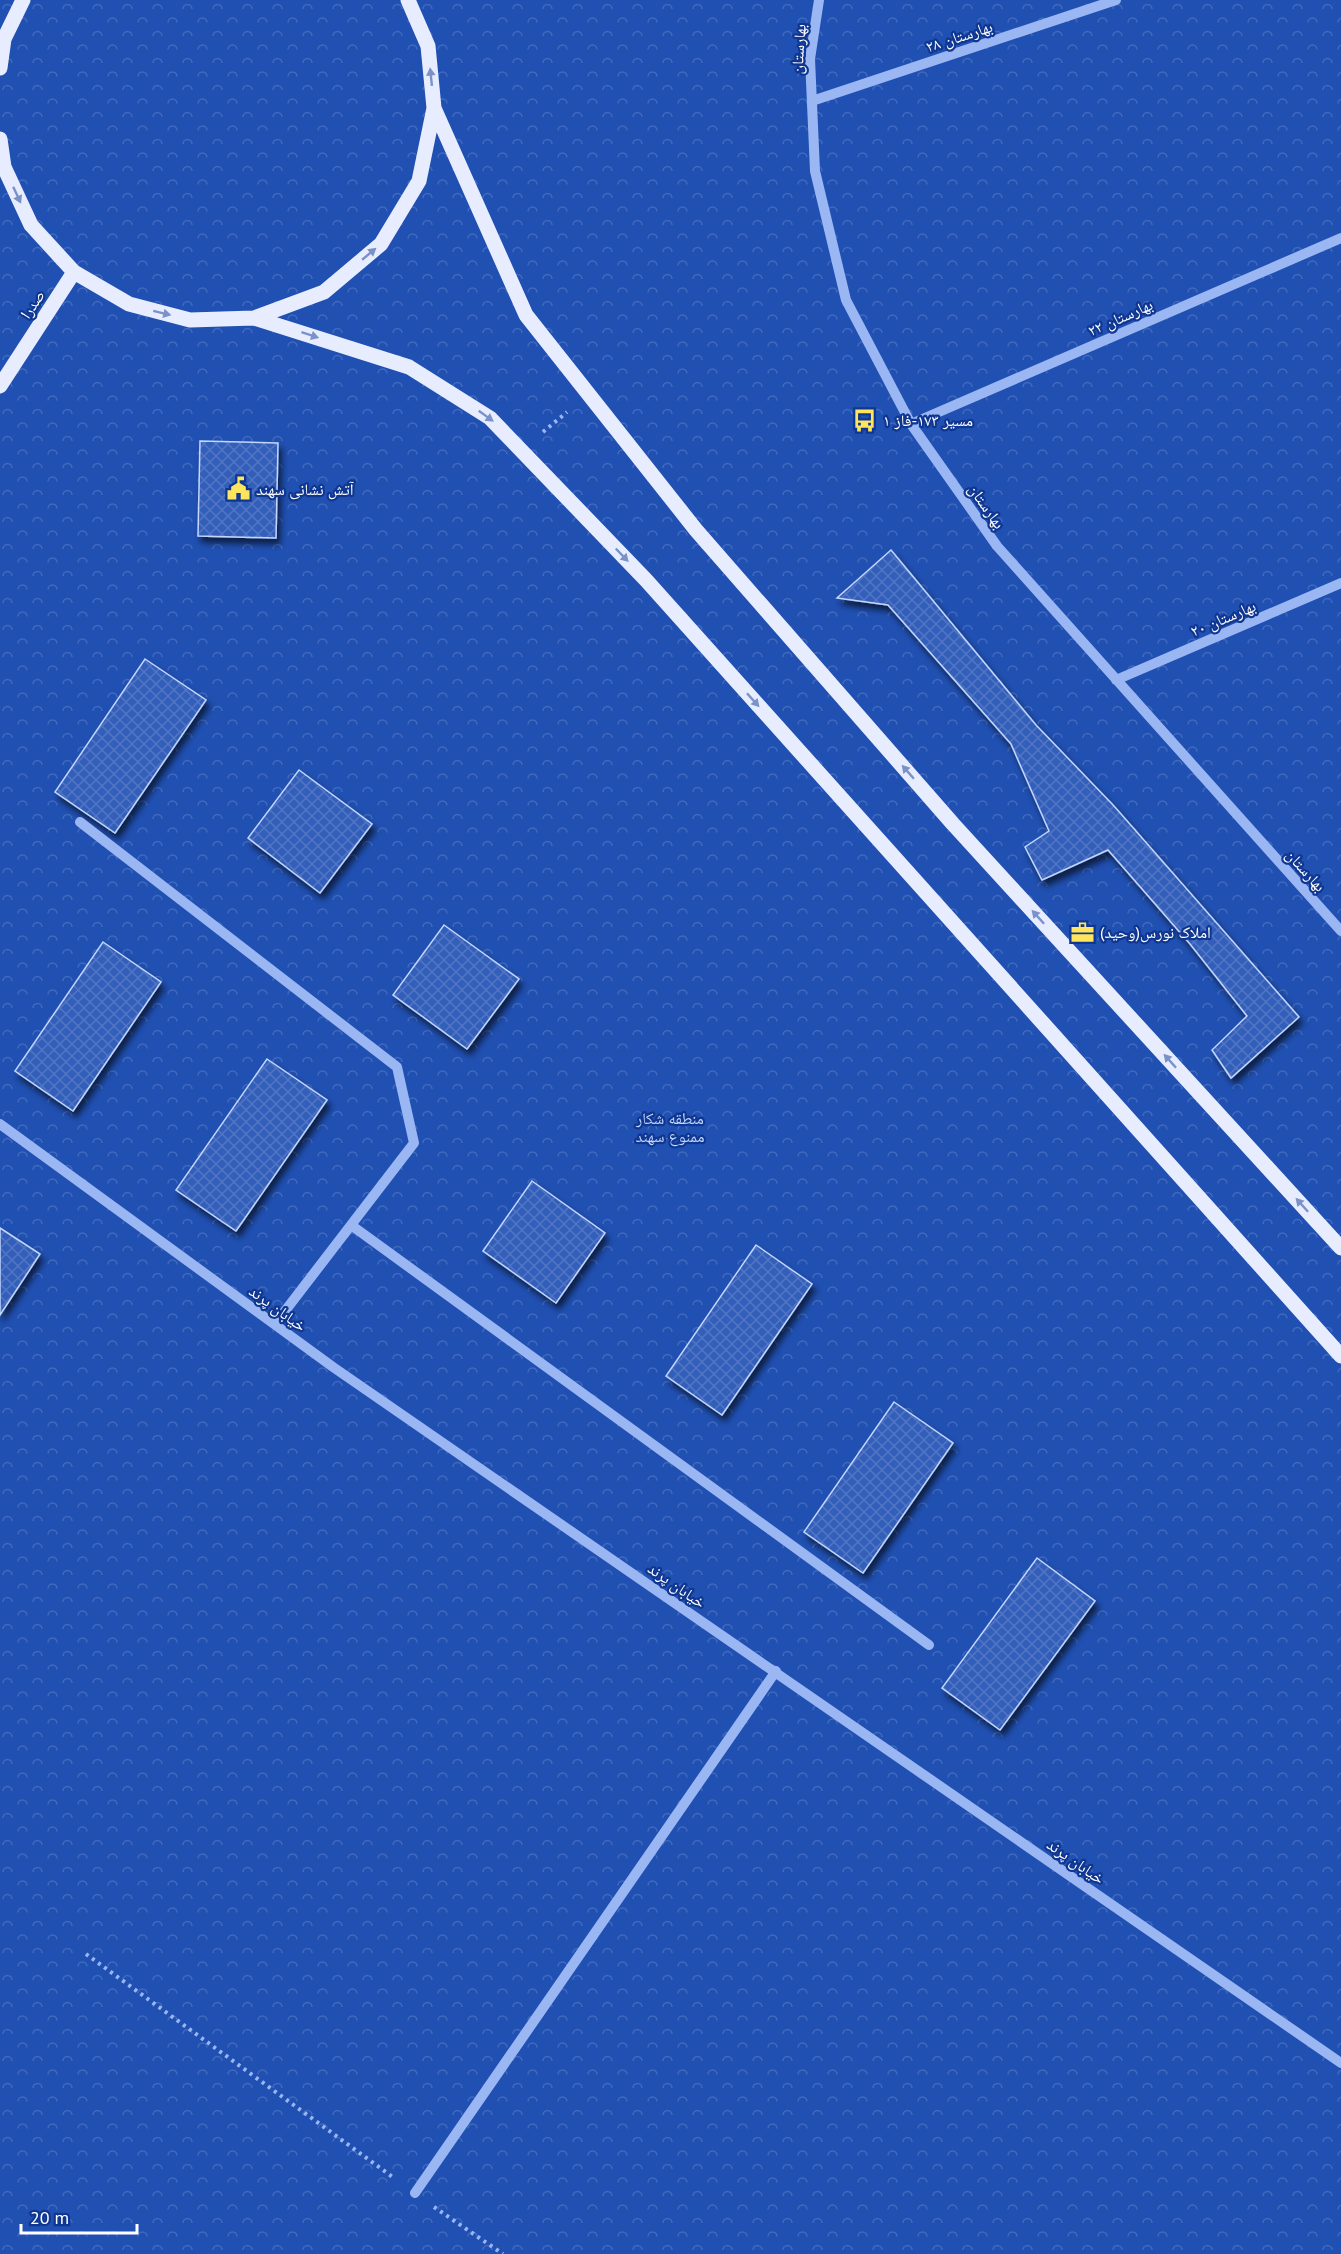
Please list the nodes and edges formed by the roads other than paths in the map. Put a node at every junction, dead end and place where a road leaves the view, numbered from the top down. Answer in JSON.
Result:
{"nodes":[{"id":1,"x":23,"y":0,"type":"edge"},
{"id":2,"x":408,"y":0,"type":"edge"},
{"id":3,"x":819,"y":0,"type":"edge"},
{"id":4,"x":1116,"y":0,"type":"edge"},
{"id":5,"x":0,"y":68,"type":"edge"},
{"id":6,"x":812,"y":101,"type":"junction"},
{"id":7,"x":434,"y":108,"type":"junction"},
{"id":8,"x":0,"y":139,"type":"edge"},
{"id":9,"x":1341,"y":238,"type":"edge"},
{"id":10,"x":74,"y":272,"type":"junction"},
{"id":11,"x":254,"y":318,"type":"junction"},
{"id":12,"x":0,"y":386,"type":"edge"},
{"id":13,"x":911,"y":424,"type":"junction"},
{"id":14,"x":1341,"y":583,"type":"edge"},
{"id":15,"x":1116,"y":680,"type":"junction"},
{"id":16,"x":80,"y":822,"type":"dead end"},
{"id":17,"x":1341,"y":931,"type":"edge"},
{"id":18,"x":0,"y":1125,"type":"edge"},
{"id":19,"x":351,"y":1225,"type":"junction"},
{"id":20,"x":1341,"y":1248,"type":"edge"},
{"id":21,"x":275,"y":1324,"type":"junction"},
{"id":22,"x":1341,"y":1356,"type":"edge"},
{"id":23,"x":929,"y":1645,"type":"dead end"},
{"id":24,"x":776,"y":1671,"type":"junction"},
{"id":25,"x":1341,"y":2063,"type":"edge"},
{"id":26,"x":415,"y":2193,"type":"road end"}],
"edges":[{"from":1,"to":5,"type":"main road"},
{"from":7,"to":2,"type":"main road","one_way":true},
{"from":3,"to":6,"type":"street","name":"بهارستان"},
{"from":4,"to":6,"type":"street","name":"بهارستان ۲۸"},
{"from":6,"to":13,"type":"street","name":"بهارستان"},
{"from":11,"to":7,"type":"main road","one_way":true},
{"from":20,"to":7,"type":"main road","one_way":true},
{"from":8,"to":10,"type":"main road","one_way":true},
{"from":9,"to":13,"type":"street","name":"بهارستان ۲۲"},
{"from":10,"to":11,"type":"main road","one_way":true},
{"from":10,"to":12,"type":"main road","name":"صدرا"},
{"from":11,"to":22,"type":"main road","one_way":true},
{"from":13,"to":15,"type":"street","name":"بهارستان"},
{"from":14,"to":15,"type":"street","name":"بهارستان ۲۰"},
{"from":15,"to":17,"type":"street","name":"بهارستان"},
{"from":16,"to":19,"type":"street"},
{"from":18,"to":21,"type":"street","name":"خیابان پرند"},
{"from":19,"to":21,"type":"street"},
{"from":19,"to":23,"type":"street"},
{"from":21,"to":24,"type":"street","name":"خیابان پرند"},
{"from":24,"to":25,"type":"street","name":"خیابان پرند"},
{"from":24,"to":26,"type":"street"}]}
